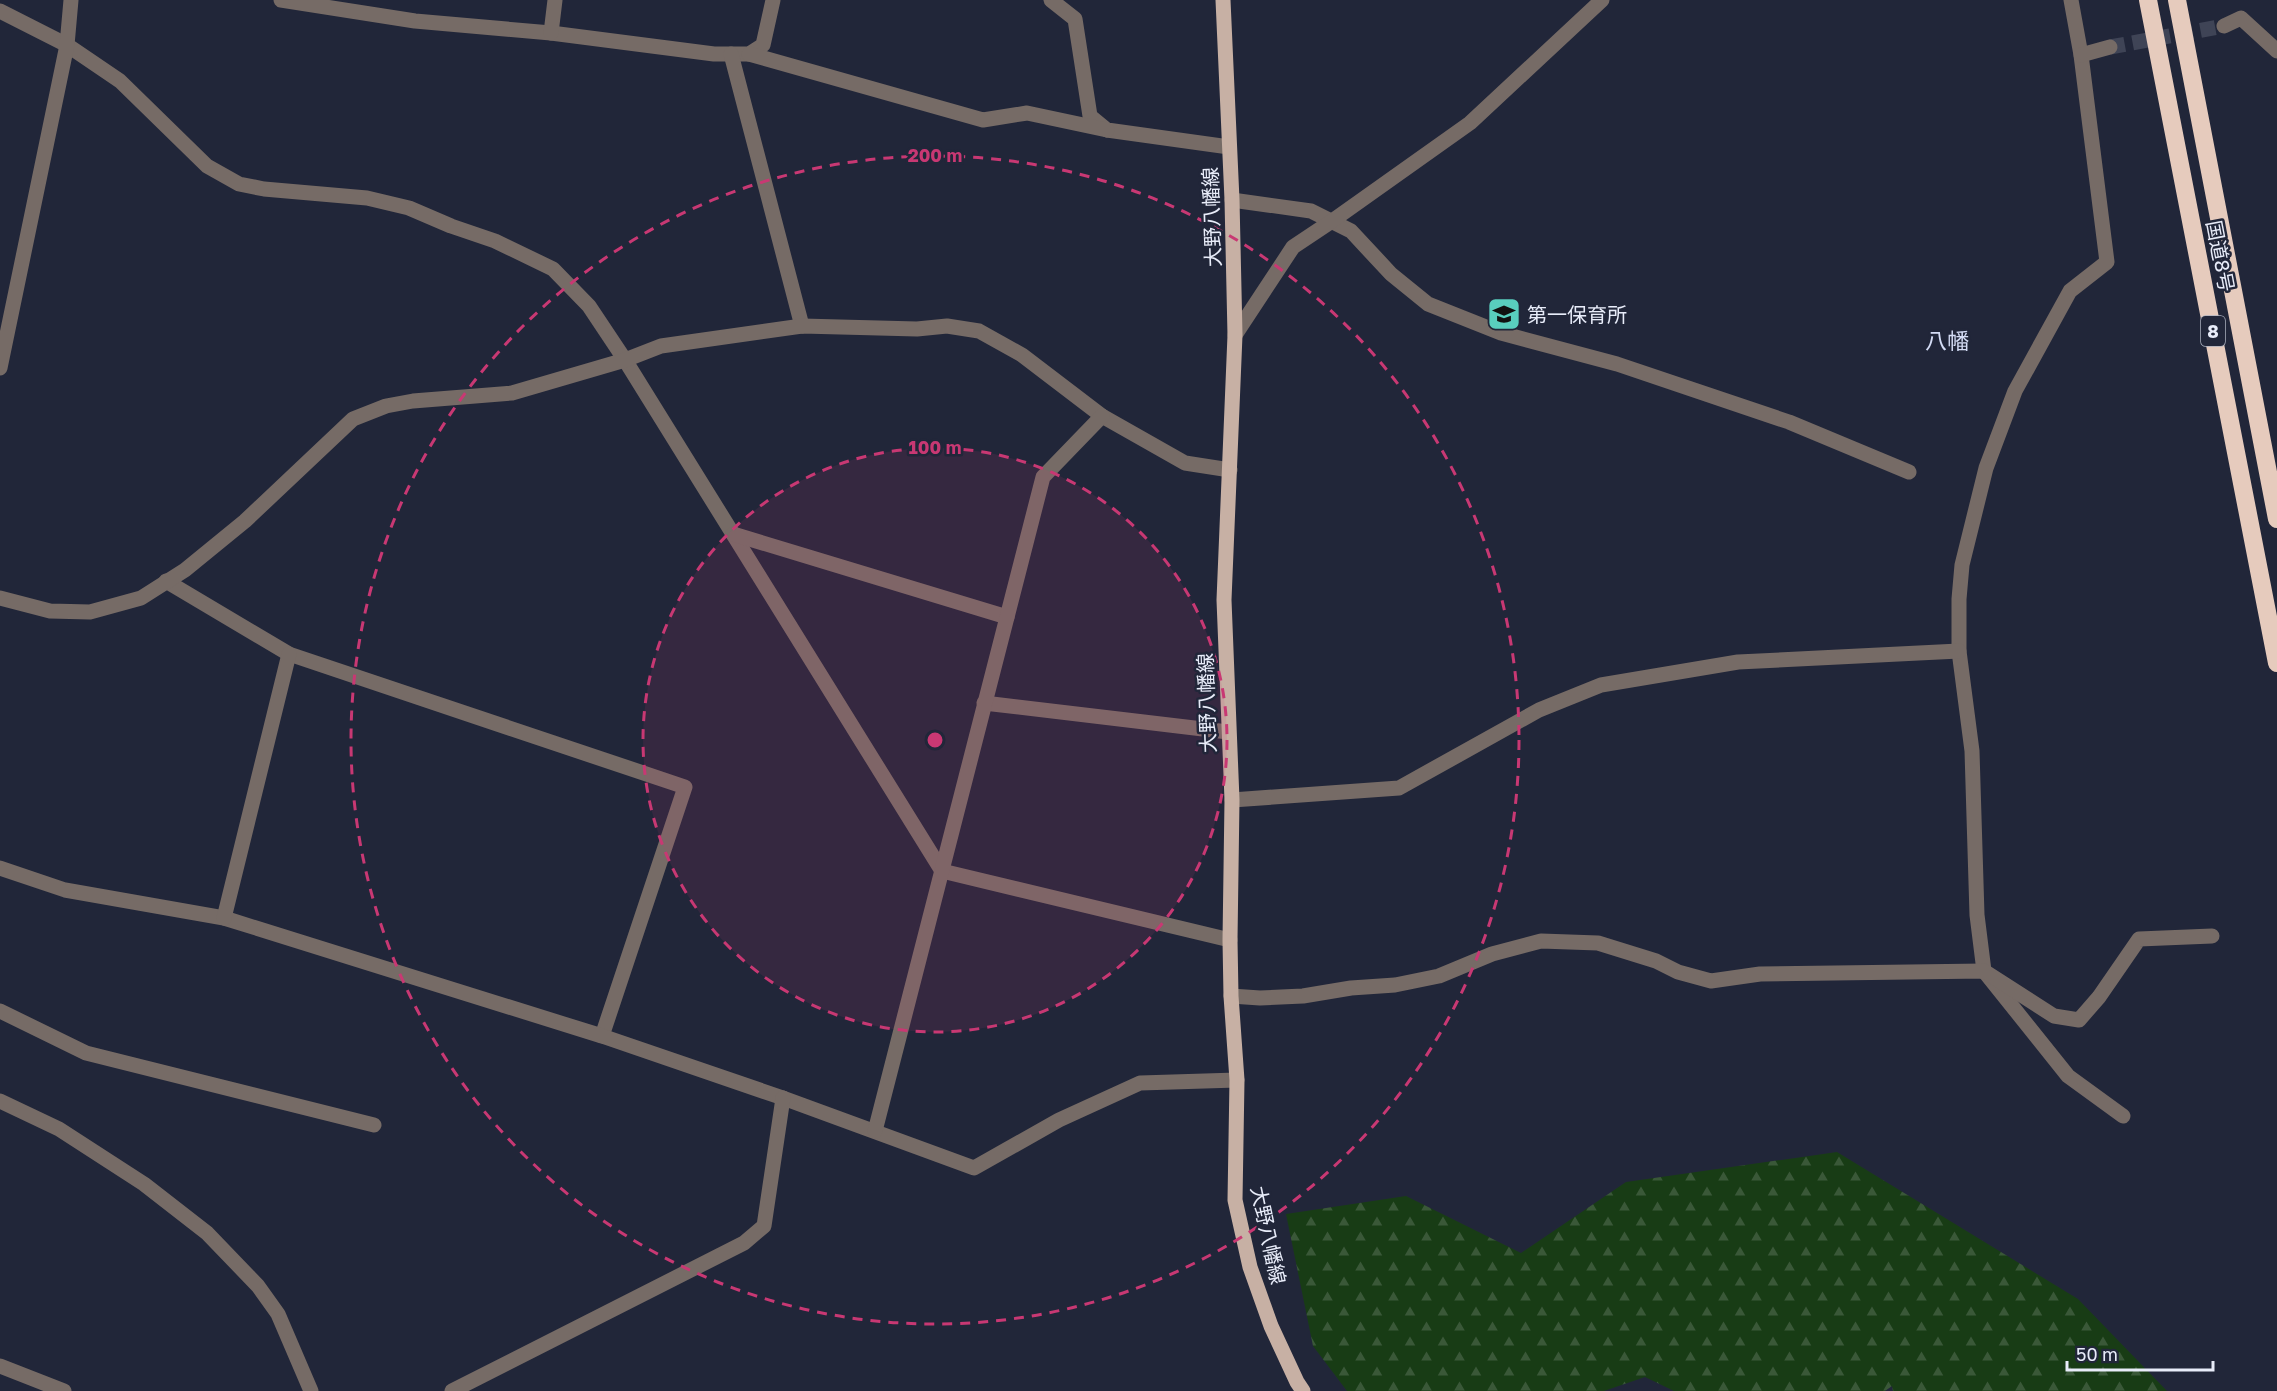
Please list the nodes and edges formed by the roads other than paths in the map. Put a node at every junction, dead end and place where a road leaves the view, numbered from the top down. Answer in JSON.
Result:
{"nodes":[{"id":1,"x":71,"y":0,"type":"edge"},
{"id":2,"x":281,"y":0,"type":"edge"},
{"id":3,"x":555,"y":0,"type":"edge"},
{"id":4,"x":773,"y":0,"type":"edge"},
{"id":5,"x":1051,"y":0,"type":"edge"},
{"id":6,"x":1223,"y":0,"type":"edge"},
{"id":7,"x":1602,"y":0,"type":"edge"},
{"id":8,"x":2071,"y":0,"type":"edge"},
{"id":9,"x":2148,"y":0,"type":"edge"},
{"id":10,"x":2177,"y":0,"type":"edge"},
{"id":11,"x":0,"y":11,"type":"edge"},
{"id":12,"x":2224,"y":26,"type":"tunnel mouth"},
{"id":13,"x":551,"y":33,"type":"junction"},
{"id":14,"x":67,"y":45,"type":"junction"},
{"id":15,"x":2110,"y":47,"type":"tunnel mouth"},
{"id":16,"x":2277,"y":51,"type":"edge"},
{"id":17,"x":731,"y":54,"type":"junction"},
{"id":18,"x":749,"y":54,"type":"junction"},
{"id":19,"x":2081,"y":55,"type":"junction"},
{"id":20,"x":1107,"y":130,"type":"junction"},
{"id":21,"x":1229,"y":147,"type":"junction"},
{"id":22,"x":1232,"y":200,"type":"junction"},
{"id":23,"x":1332,"y":221,"type":"junction"},
{"id":24,"x":802,"y":326,"type":"junction"},
{"id":25,"x":1234,"y":335,"type":"junction"},
{"id":26,"x":625,"y":360,"type":"junction"},
{"id":27,"x":0,"y":368,"type":"edge"},
{"id":28,"x":1102,"y":416,"type":"junction"},
{"id":29,"x":1230,"y":470,"type":"junction"},
{"id":30,"x":1910,"y":472,"type":"dead end"},
{"id":31,"x":2277,"y":519,"type":"edge"},
{"id":32,"x":733,"y":534,"type":"junction"},
{"id":33,"x":166,"y":581,"type":"junction"},
{"id":34,"x":0,"y":598,"type":"edge"},
{"id":35,"x":1006,"y":617,"type":"junction"},
{"id":36,"x":1959,"y":651,"type":"junction"},
{"id":37,"x":289,"y":654,"type":"junction"},
{"id":38,"x":2277,"y":663,"type":"edge"},
{"id":39,"x":984,"y":703,"type":"junction"},
{"id":40,"x":1228,"y":732,"type":"junction"},
{"id":41,"x":1232,"y":800,"type":"junction"},
{"id":42,"x":0,"y":868,"type":"edge"},
{"id":43,"x":942,"y":871,"type":"junction"},
{"id":44,"x":224,"y":918,"type":"junction"},
{"id":45,"x":2212,"y":936,"type":"dead end"},
{"id":46,"x":1230,"y":940,"type":"junction"},
{"id":47,"x":1984,"y":970,"type":"junction"},
{"id":48,"x":1231,"y":996,"type":"junction"},
{"id":49,"x":0,"y":1011,"type":"edge"},
{"id":50,"x":602,"y":1036,"type":"junction"},
{"id":51,"x":1237,"y":1080,"type":"junction"},
{"id":52,"x":783,"y":1098,"type":"junction"},
{"id":53,"x":0,"y":1101,"type":"edge"},
{"id":54,"x":2123,"y":1116,"type":"dead end"},
{"id":55,"x":374,"y":1125,"type":"dead end"},
{"id":56,"x":875,"y":1131,"type":"junction"},
{"id":57,"x":0,"y":1366,"type":"edge"},
{"id":58,"x":64,"y":1391,"type":"edge"},
{"id":59,"x":311,"y":1391,"type":"edge"},
{"id":60,"x":452,"y":1391,"type":"edge"},
{"id":61,"x":1303,"y":1391,"type":"edge"}],
"edges":[{"from":1,"to":14,"type":"street"},
{"from":2,"to":13,"type":"street"},
{"from":3,"to":13,"type":"street"},
{"from":4,"to":18,"type":"street"},
{"from":5,"to":20,"type":"street"},
{"from":6,"to":21,"type":"main road","name":"大野八幡線"},
{"from":7,"to":23,"type":"street"},
{"from":8,"to":19,"type":"street"},
{"from":9,"to":38,"type":"highway","name":"国道8号","number":"8"},
{"from":10,"to":31,"type":"highway","name":"国道8号","number":"8"},
{"from":11,"to":14,"type":"street"},
{"from":12,"to":16,"type":"street"},
{"from":13,"to":17,"type":"street"},
{"from":14,"to":26,"type":"street"},
{"from":14,"to":27,"type":"street"},
{"from":15,"to":19,"type":"street"},
{"from":17,"to":18,"type":"street"},
{"from":17,"to":24,"type":"street"},
{"from":18,"to":20,"type":"street"},
{"from":19,"to":36,"type":"street"},
{"from":20,"to":21,"type":"street"},
{"from":21,"to":22,"type":"main road","name":"大野八幡線"},
{"from":22,"to":23,"type":"street"},
{"from":22,"to":25,"type":"main road","name":"大野八幡線"},
{"from":23,"to":25,"type":"street"},
{"from":23,"to":30,"type":"street"},
{"from":24,"to":26,"type":"street"},
{"from":24,"to":28,"type":"street"},
{"from":25,"to":29,"type":"main road","name":"大野八幡線"},
{"from":26,"to":32,"type":"street"},
{"from":26,"to":33,"type":"street"},
{"from":28,"to":29,"type":"street"},
{"from":28,"to":35,"type":"street"},
{"from":29,"to":40,"type":"main road","name":"大野八幡線"},
{"from":32,"to":35,"type":"street"},
{"from":32,"to":43,"type":"street"},
{"from":33,"to":34,"type":"street"},
{"from":33,"to":37,"type":"street"},
{"from":35,"to":39,"type":"street"},
{"from":36,"to":41,"type":"street"},
{"from":36,"to":47,"type":"street"},
{"from":37,"to":44,"type":"street"},
{"from":37,"to":50,"type":"street"},
{"from":39,"to":40,"type":"street"},
{"from":39,"to":43,"type":"street"},
{"from":40,"to":41,"type":"main road","name":"大野八幡線"},
{"from":41,"to":46,"type":"main road","name":"大野八幡線"},
{"from":42,"to":44,"type":"street"},
{"from":43,"to":46,"type":"street"},
{"from":43,"to":56,"type":"street"},
{"from":44,"to":50,"type":"street"},
{"from":45,"to":47,"type":"street"},
{"from":46,"to":48,"type":"main road","name":"大野八幡線"},
{"from":47,"to":48,"type":"street"},
{"from":47,"to":54,"type":"street"},
{"from":48,"to":51,"type":"main road","name":"大野八幡線"},
{"from":49,"to":55,"type":"street"},
{"from":50,"to":52,"type":"street"},
{"from":51,"to":56,"type":"street"},
{"from":51,"to":61,"type":"main road","name":"大野八幡線"},
{"from":52,"to":56,"type":"street"},
{"from":52,"to":60,"type":"street"},
{"from":53,"to":59,"type":"street"},
{"from":57,"to":58,"type":"street"}]}
